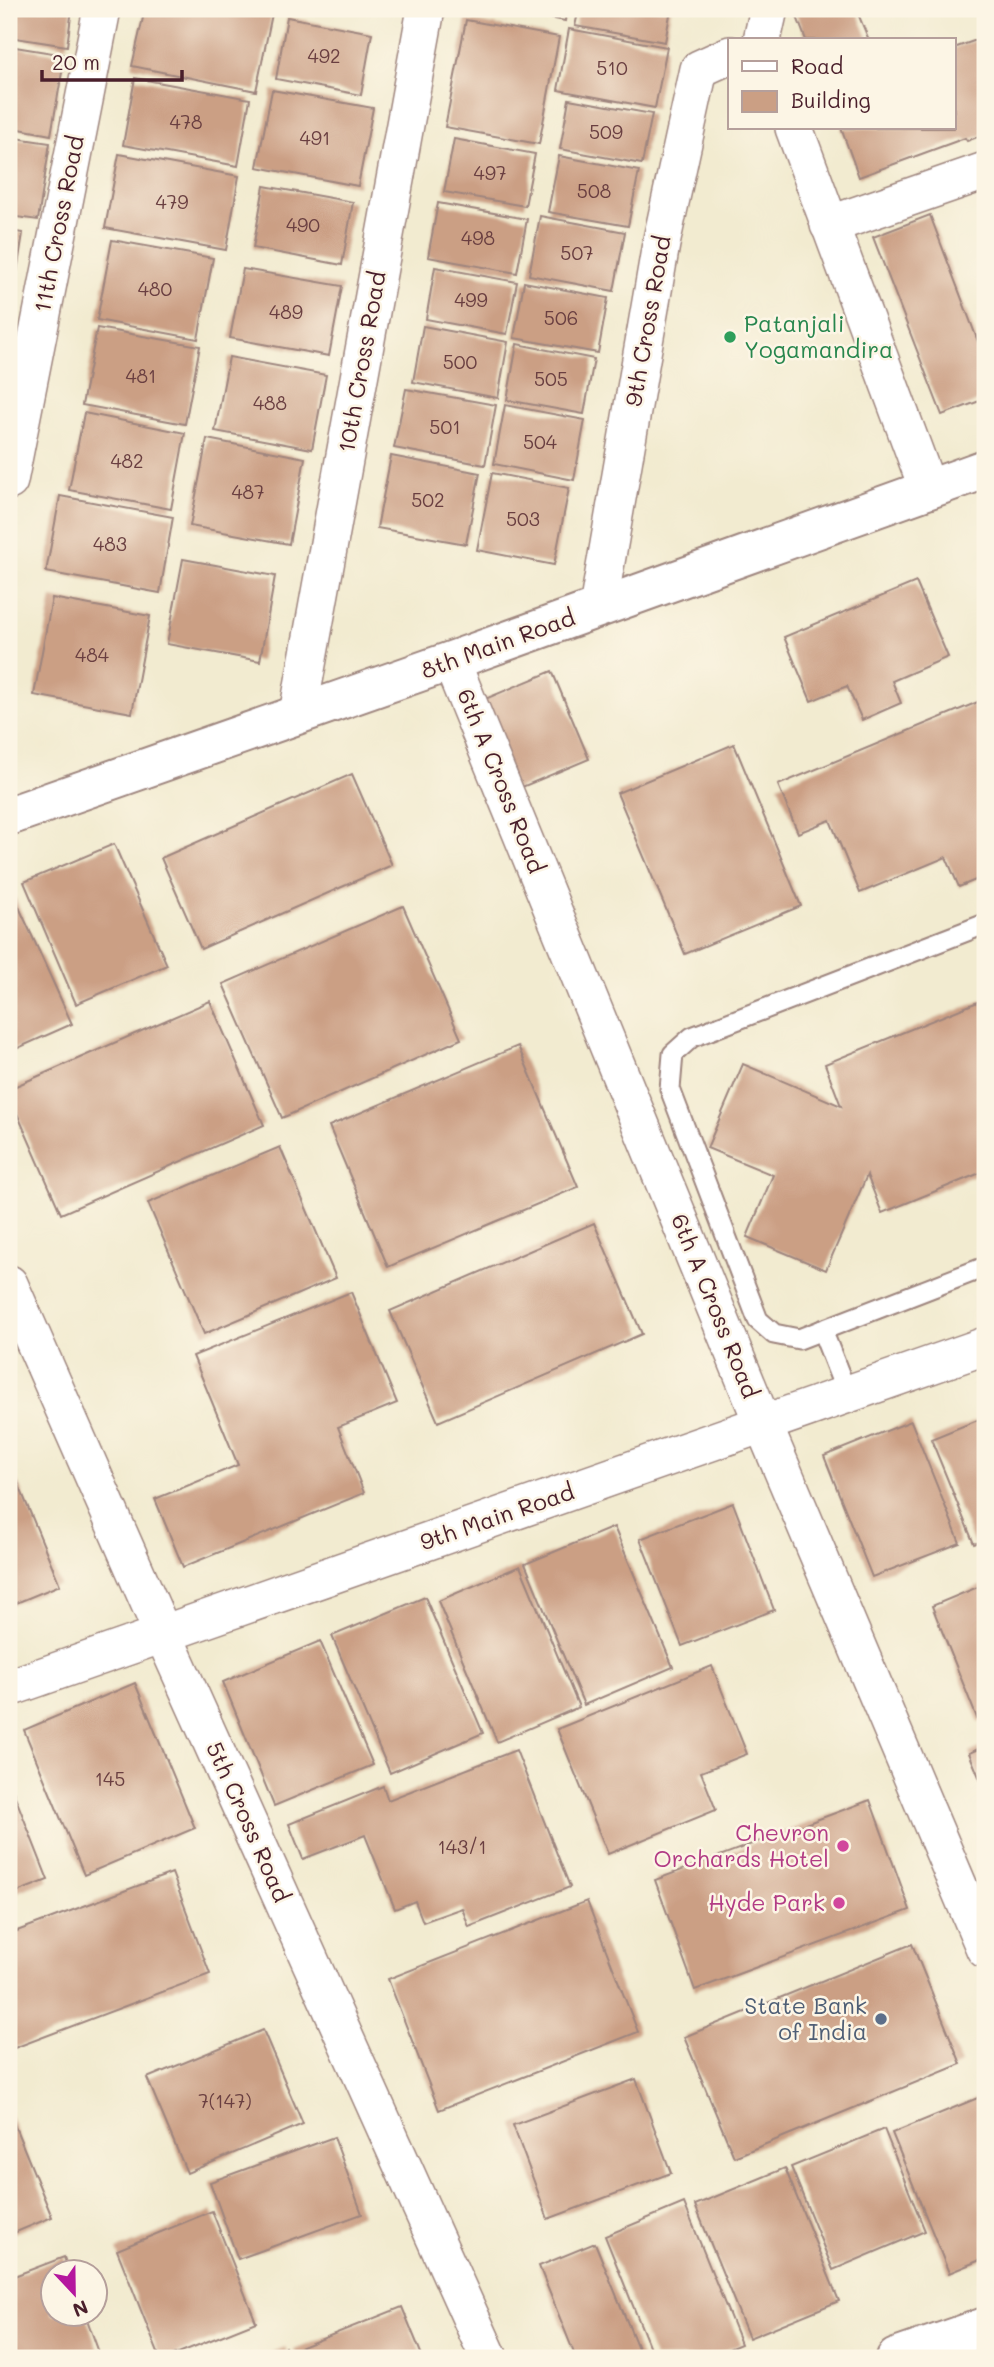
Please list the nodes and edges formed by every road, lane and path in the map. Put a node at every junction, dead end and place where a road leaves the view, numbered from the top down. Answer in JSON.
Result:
{"nodes":[{"id":1,"x":102,"y":9,"type":"edge"},
{"id":2,"x":426,"y":9,"type":"edge"},
{"id":3,"x":769,"y":9,"type":"edge"},
{"id":4,"x":762,"y":38,"type":"edge"},
{"id":5,"x":728,"y":56,"type":"edge"},
{"id":6,"x":795,"y":130,"type":"edge"},
{"id":7,"x":985,"y":171,"type":"edge"},
{"id":8,"x":829,"y":225,"type":"junction"},
{"id":9,"x":985,"y":468,"type":"edge"},
{"id":10,"x":9,"y":481,"type":"edge"},
{"id":11,"x":928,"y":489,"type":"junction"},
{"id":12,"x":598,"y":608,"type":"junction"},
{"id":13,"x":451,"y":660,"type":"junction"},
{"id":14,"x":298,"y":714,"type":"junction"},
{"id":15,"x":9,"y":816,"type":"edge"},
{"id":16,"x":985,"y":924,"type":"edge"},
{"id":17,"x":985,"y":1267,"type":"edge"},
{"id":18,"x":9,"y":1284,"type":"edge"},
{"id":19,"x":822,"y":1330,"type":"junction"},
{"id":20,"x":985,"y":1346,"type":"edge"},
{"id":21,"x":847,"y":1394,"type":"junction"},
{"id":22,"x":763,"y":1424,"type":"junction"},
{"id":23,"x":163,"y":1634,"type":"junction"},
{"id":24,"x":9,"y":1688,"type":"edge"},
{"id":25,"x":985,"y":1949,"type":"edge"},
{"id":26,"x":985,"y":2327,"type":"edge"},
{"id":27,"x":489,"y":2358,"type":"edge"},
{"id":28,"x":896,"y":2358,"type":"edge"}],
"edges":[{"from":1,"to":10,"type":"street","name":"11th Cross Road"},
{"from":2,"to":14,"type":"street","name":"10th Cross Road"},
{"from":3,"to":4,"type":"street"},
{"from":5,"to":12,"type":"street","name":"9th Cross Road"},
{"from":6,"to":8,"type":"street"},
{"from":7,"to":8,"type":"street"},
{"from":8,"to":11,"type":"street"},
{"from":9,"to":11,"type":"street","name":"8th Main Road"},
{"from":11,"to":12,"type":"street","name":"8th Main Road"},
{"from":12,"to":13,"type":"street","name":"8th Main Road"},
{"from":13,"to":14,"type":"street","name":"8th Main Road"},
{"from":13,"to":22,"type":"street","name":"6th A Cross Road"},
{"from":14,"to":15,"type":"street","name":"8th Main Road"},
{"from":16,"to":19,"type":"lane"},
{"from":17,"to":19,"type":"lane"},
{"from":18,"to":23,"type":"street","name":"5th Cross Road"},
{"from":19,"to":21,"type":"lane"},
{"from":20,"to":21,"type":"street","name":"9th Main Road"},
{"from":21,"to":22,"type":"street","name":"9th Main Road"},
{"from":22,"to":23,"type":"street","name":"9th Main Road"},
{"from":22,"to":25,"type":"street","name":"6th A Cross Road"},
{"from":23,"to":24,"type":"street","name":"9th Main Road"},
{"from":23,"to":27,"type":"street","name":"5th Cross Road"},
{"from":26,"to":28,"type":"street"}]}
